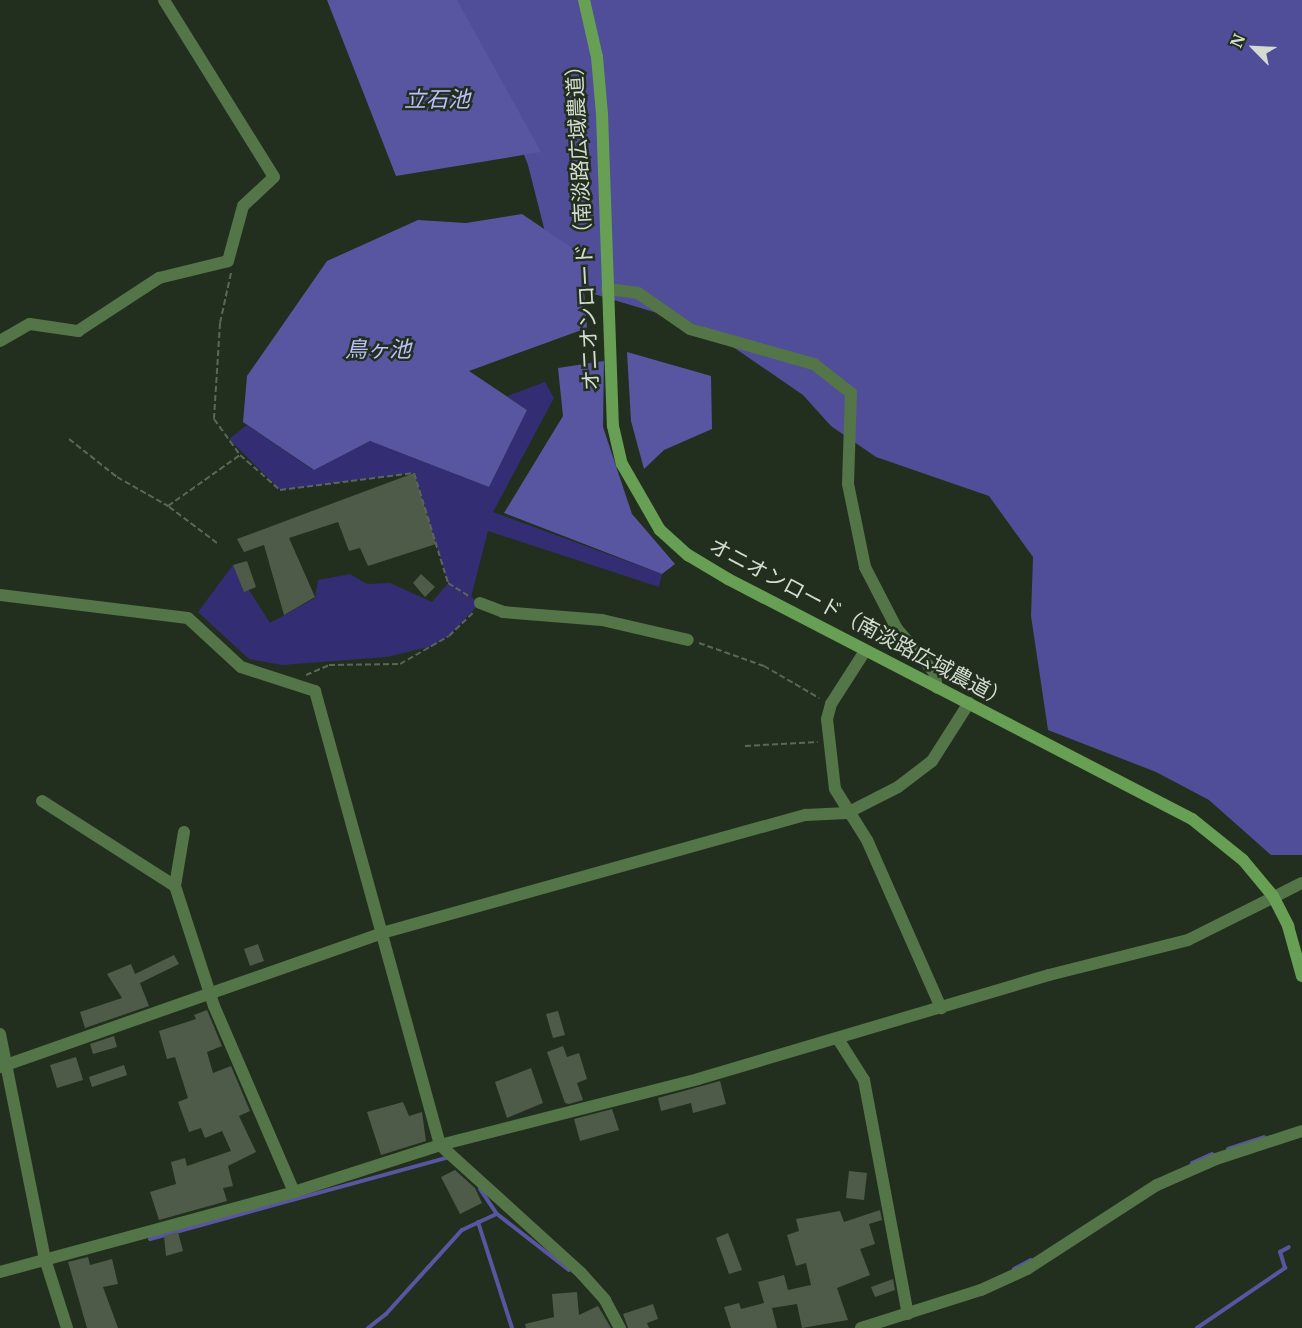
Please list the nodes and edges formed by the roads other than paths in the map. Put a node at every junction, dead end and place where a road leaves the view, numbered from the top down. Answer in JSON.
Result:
{"nodes":[{"id":1,"x":164,"y":0,"type":"edge"},
{"id":2,"x":584,"y":0,"type":"edge"},
{"id":3,"x":607,"y":289,"type":"junction"},
{"id":4,"x":0,"y":341,"type":"edge"},
{"id":5,"x":0,"y":594,"type":"edge"},
{"id":6,"x":480,"y":603,"type":"road end"},
{"id":7,"x":688,"y":640,"type":"road end"},
{"id":8,"x":865,"y":651,"type":"junction"},
{"id":9,"x":937,"y":688,"type":"junction"},
{"id":10,"x":969,"y":703,"type":"junction"},
{"id":11,"x":42,"y":801,"type":"dead end"},
{"id":12,"x":847,"y":813,"type":"junction"},
{"id":13,"x":184,"y":832,"type":"dead end"},
{"id":14,"x":1302,"y":883,"type":"edge"},
{"id":15,"x":174,"y":885,"type":"junction"},
{"id":16,"x":1273,"y":896,"type":"junction"},
{"id":17,"x":382,"y":933,"type":"junction"},
{"id":18,"x":1302,"y":976,"type":"edge"},
{"id":19,"x":209,"y":991,"type":"junction"},
{"id":20,"x":941,"y":1008,"type":"junction"},
{"id":21,"x":0,"y":1034,"type":"edge"},
{"id":22,"x":838,"y":1039,"type":"junction"},
{"id":23,"x":4,"y":1066,"type":"edge"},
{"id":24,"x":1302,"y":1131,"type":"edge"},
{"id":25,"x":440,"y":1145,"type":"junction"},
{"id":26,"x":294,"y":1192,"type":"junction"},
{"id":27,"x":45,"y":1259,"type":"junction"},
{"id":28,"x":0,"y":1272,"type":"edge"},
{"id":29,"x":909,"y":1314,"type":"junction"},
{"id":30,"x":67,"y":1328,"type":"edge"},
{"id":31,"x":620,"y":1328,"type":"edge"},
{"id":32,"x":861,"y":1328,"type":"edge"}],
"edges":[{"from":1,"to":4,"type":"street"},
{"from":2,"to":3,"type":"street","name":"オニオンロード（南淡路広域農道）"},
{"from":3,"to":8,"type":"street","name":"オニオンロード（南淡路広域農道）"},
{"from":3,"to":9,"type":"street"},
{"from":5,"to":17,"type":"street"},
{"from":6,"to":7,"type":"street"},
{"from":8,"to":9,"type":"street","name":"オニオンロード（南淡路広域農道）"},
{"from":8,"to":12,"type":"street"},
{"from":9,"to":10,"type":"street","name":"オニオンロード（南淡路広域農道）"},
{"from":10,"to":12,"type":"street"},
{"from":10,"to":16,"type":"street","name":"オニオンロード（南淡路広域農道）"},
{"from":11,"to":15,"type":"street"},
{"from":12,"to":17,"type":"street"},
{"from":12,"to":20,"type":"street"},
{"from":13,"to":15,"type":"street"},
{"from":14,"to":16,"type":"street"},
{"from":15,"to":19,"type":"street"},
{"from":16,"to":18,"type":"street","name":"オニオンロード（南淡路広域農道）"},
{"from":16,"to":20,"type":"street"},
{"from":17,"to":19,"type":"street"},
{"from":17,"to":25,"type":"street"},
{"from":19,"to":23,"type":"street"},
{"from":19,"to":26,"type":"street"},
{"from":20,"to":22,"type":"street"},
{"from":21,"to":23,"type":"street"},
{"from":22,"to":25,"type":"street"},
{"from":22,"to":29,"type":"street"},
{"from":23,"to":27,"type":"street"},
{"from":24,"to":29,"type":"street"},
{"from":25,"to":26,"type":"street"},
{"from":25,"to":31,"type":"street"},
{"from":26,"to":27,"type":"street"},
{"from":27,"to":28,"type":"street"},
{"from":27,"to":30,"type":"street"},
{"from":29,"to":32,"type":"street"}]}
